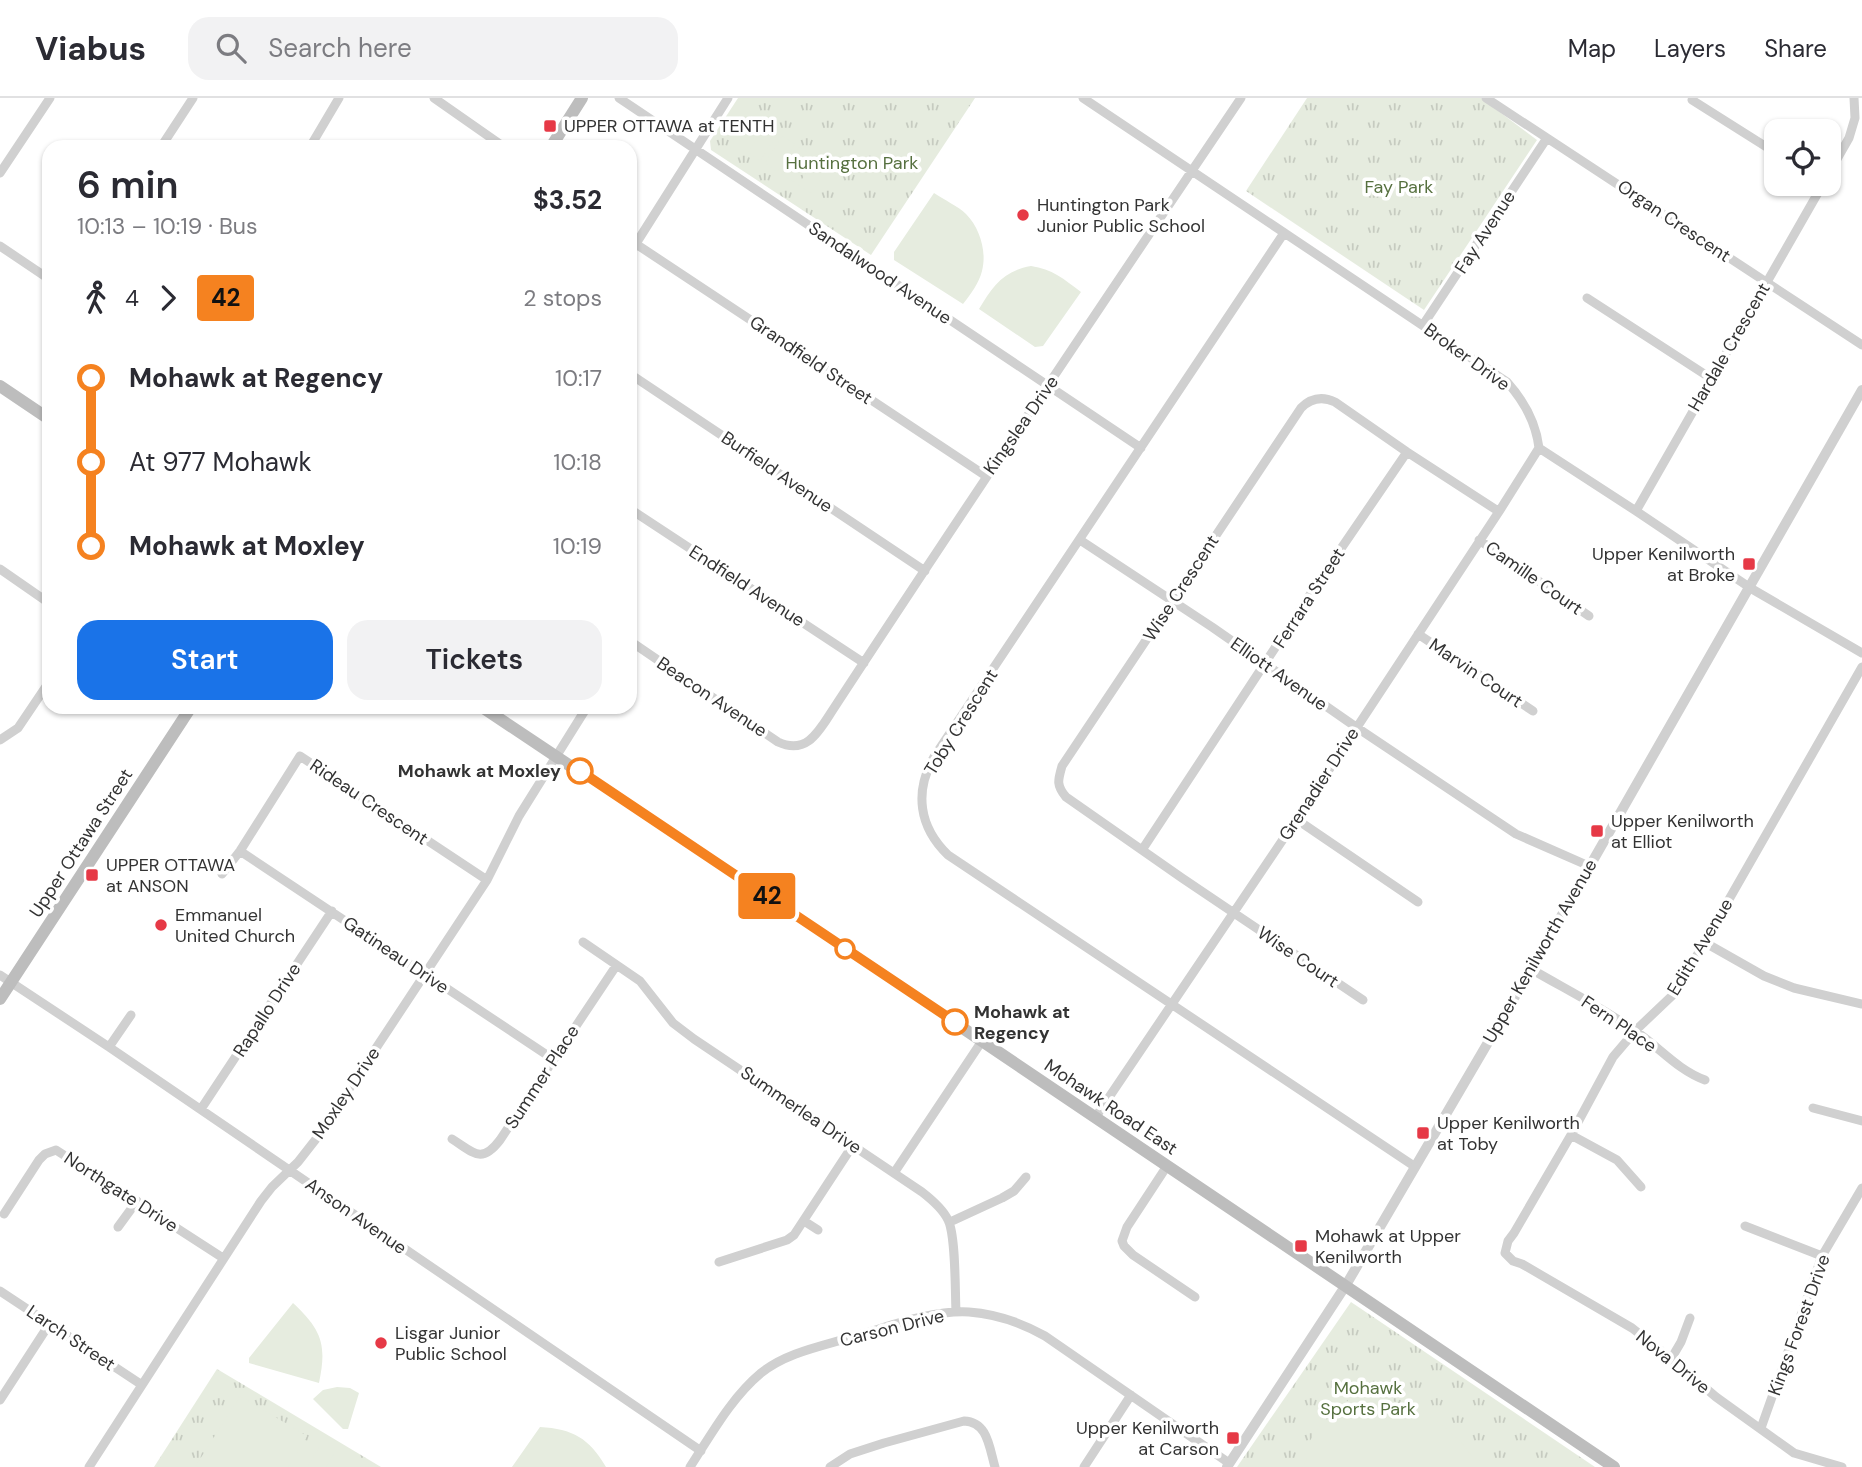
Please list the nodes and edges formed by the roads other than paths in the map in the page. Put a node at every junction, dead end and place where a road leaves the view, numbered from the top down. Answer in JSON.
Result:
{"nodes":[{"id":1,"x":50,"y":98,"type":"edge"},
{"id":2,"x":193,"y":98,"type":"edge"},
{"id":3,"x":339,"y":98,"type":"edge"},
{"id":4,"x":582,"y":98,"type":"edge"},
{"id":5,"x":619,"y":98,"type":"edge"},
{"id":6,"x":728,"y":98,"type":"edge"},
{"id":7,"x":1083,"y":98,"type":"edge"},
{"id":8,"x":1241,"y":98,"type":"edge"},
{"id":9,"x":1486,"y":98,"type":"edge"},
{"id":10,"x":1854,"y":98,"type":"edge"},
{"id":11,"x":438,"y":99,"type":"edge"},
{"id":12,"x":1692,"y":100,"type":"dead end"},
{"id":13,"x":1547,"y":138,"type":"junction"},
{"id":14,"x":166,"y":140,"type":"edge"},
{"id":15,"x":314,"y":140,"type":"edge"},
{"id":16,"x":494,"y":140,"type":"edge"},
{"id":17,"x":555,"y":140,"type":"edge"},
{"id":18,"x":1764,"y":145,"type":"edge"},
{"id":19,"x":696,"y":150,"type":"junction"},
{"id":20,"x":1841,"y":152,"type":"edge"},
{"id":21,"x":1192,"y":170,"type":"junction"},
{"id":22,"x":0,"y":173,"type":"edge"},
{"id":23,"x":1815,"y":196,"type":"edge"},
{"id":24,"x":1284,"y":233,"type":"junction"},
{"id":25,"x":637,"y":242,"type":"edge"},
{"id":26,"x":637,"y":245,"type":"edge"},
{"id":27,"x":0,"y":246,"type":"edge"},
{"id":28,"x":42,"y":274,"type":"edge"},
{"id":29,"x":1767,"y":282,"type":"junction"},
{"id":30,"x":1587,"y":298,"type":"dead end"},
{"id":31,"x":1423,"y":325,"type":"junction"},
{"id":32,"x":1862,"y":345,"type":"edge"},
{"id":33,"x":637,"y":379,"type":"edge"},
{"id":34,"x":1712,"y":379,"type":"junction"},
{"id":35,"x":1048,"y":385,"type":"junction"},
{"id":36,"x":0,"y":386,"type":"edge"},
{"id":37,"x":1862,"y":390,"type":"edge"},
{"id":38,"x":42,"y":414,"type":"edge"},
{"id":39,"x":1141,"y":448,"type":"junction"},
{"id":40,"x":1539,"y":448,"type":"junction"},
{"id":41,"x":1407,"y":452,"type":"junction"},
{"id":42,"x":986,"y":476,"type":"junction"},
{"id":43,"x":1498,"y":511,"type":"junction"},
{"id":44,"x":1636,"y":511,"type":"junction"},
{"id":45,"x":637,"y":514,"type":"edge"},
{"id":46,"x":1080,"y":540,"type":"junction"},
{"id":47,"x":1479,"y":540,"type":"junction"},
{"id":48,"x":0,"y":569,"type":"edge"},
{"id":49,"x":925,"y":571,"type":"junction"},
{"id":50,"x":1749,"y":587,"type":"junction"},
{"id":51,"x":42,"y":598,"type":"edge"},
{"id":52,"x":1172,"y":601,"type":"junction"},
{"id":53,"x":1589,"y":616,"type":"dead end"},
{"id":54,"x":1418,"y":634,"type":"junction"},
{"id":55,"x":637,"y":646,"type":"edge"},
{"id":56,"x":1862,"y":653,"type":"edge"},
{"id":57,"x":864,"y":663,"type":"junction"},
{"id":58,"x":1265,"y":665,"type":"junction"},
{"id":59,"x":1862,"y":667,"type":"edge"},
{"id":60,"x":42,"y":692,"type":"edge"},
{"id":61,"x":1533,"y":712,"type":"dead end"},
{"id":62,"x":186,"y":714,"type":"edge"},
{"id":63,"x":493,"y":714,"type":"edge"},
{"id":64,"x":582,"y":714,"type":"edge"},
{"id":65,"x":1357,"y":727,"type":"junction"},
{"id":66,"x":3,"y":735,"type":"edge"},
{"id":67,"x":797,"y":746,"type":"joint"},
{"id":68,"x":556,"y":755,"type":"junction"},
{"id":69,"x":1296,"y":819,"type":"junction"},
{"id":70,"x":1142,"y":850,"type":"junction"},
{"id":71,"x":240,"y":851,"type":"junction"},
{"id":72,"x":1589,"y":866,"type":"junction"},
{"id":73,"x":222,"y":874,"type":"dead end"},
{"id":74,"x":486,"y":880,"type":"junction"},
{"id":75,"x":1418,"y":902,"type":"dead end"},
{"id":76,"x":332,"y":912,"type":"junction"},
{"id":77,"x":1234,"y":912,"type":"junction"},
{"id":78,"x":583,"y":942,"type":"dead end"},
{"id":79,"x":1704,"y":943,"type":"junction"},
{"id":80,"x":616,"y":965,"type":"junction"},
{"id":81,"x":1531,"y":969,"type":"junction"},
{"id":82,"x":425,"y":974,"type":"junction"},
{"id":83,"x":6,"y":979,"type":"edge"},
{"id":84,"x":0,"y":999,"type":"edge"},
{"id":85,"x":1363,"y":1000,"type":"dead end"},
{"id":86,"x":1171,"y":1004,"type":"junction"},
{"id":87,"x":1862,"y":1004,"type":"edge"},
{"id":88,"x":131,"y":1015,"type":"dead end"},
{"id":89,"x":1636,"y":1031,"type":"junction"},
{"id":90,"x":982,"y":1041,"type":"junction"},
{"id":91,"x":109,"y":1047,"type":"junction"},
{"id":92,"x":553,"y":1059,"type":"junction"},
{"id":93,"x":1705,"y":1080,"type":"dead end"},
{"id":94,"x":1813,"y":1108,"type":"dead end"},
{"id":95,"x":201,"y":1110,"type":"junction"},
{"id":96,"x":1095,"y":1118,"type":"junction"},
{"id":97,"x":1862,"y":1121,"type":"edge"},
{"id":98,"x":1571,"y":1135,"type":"junction"},
{"id":99,"x":452,"y":1139,"type":"dead end"},
{"id":100,"x":853,"y":1145,"type":"junction"},
{"id":101,"x":1167,"y":1166,"type":"junction"},
{"id":102,"x":1414,"y":1167,"type":"junction"},
{"id":103,"x":290,"y":1170,"type":"junction"},
{"id":104,"x":894,"y":1173,"type":"junction"},
{"id":105,"x":1026,"y":1177,"type":"dead end"},
{"id":106,"x":1640,"y":1187,"type":"dead end"},
{"id":107,"x":1862,"y":1188,"type":"edge"},
{"id":108,"x":137,"y":1201,"type":"junction"},
{"id":109,"x":4,"y":1214,"type":"dead end"},
{"id":110,"x":804,"y":1221,"type":"junction"},
{"id":111,"x":950,"y":1222,"type":"junction"},
{"id":112,"x":1745,"y":1226,"type":"dead end"},
{"id":113,"x":118,"y":1227,"type":"dead end"},
{"id":114,"x":817,"y":1230,"type":"dead end"},
{"id":115,"x":1505,"y":1253,"type":"joint"},
{"id":116,"x":1822,"y":1256,"type":"junction"},
{"id":117,"x":223,"y":1258,"type":"junction"},
{"id":118,"x":719,"y":1262,"type":"dead end"},
{"id":119,"x":1346,"y":1286,"type":"junction"},
{"id":120,"x":0,"y":1291,"type":"edge"},
{"id":121,"x":1195,"y":1297,"type":"dead end"},
{"id":122,"x":956,"y":1312,"type":"junction"},
{"id":123,"x":1690,"y":1318,"type":"dead end"},
{"id":124,"x":50,"y":1323,"type":"junction"},
{"id":125,"x":1671,"y":1359,"type":"junction"},
{"id":126,"x":142,"y":1385,"type":"junction"},
{"id":127,"x":1131,"y":1395,"type":"junction"},
{"id":128,"x":0,"y":1401,"type":"edge"},
{"id":129,"x":1761,"y":1428,"type":"junction"},
{"id":130,"x":701,"y":1451,"type":"junction"},
{"id":131,"x":1228,"y":1465,"type":"edge"},
{"id":132,"x":89,"y":1467,"type":"edge"},
{"id":133,"x":690,"y":1467,"type":"edge"},
{"id":134,"x":830,"y":1467,"type":"edge"},
{"id":135,"x":995,"y":1467,"type":"edge"},
{"id":136,"x":1084,"y":1467,"type":"edge"},
{"id":137,"x":1614,"y":1467,"type":"edge"},
{"id":138,"x":1842,"y":1467,"type":"edge"}],
"edges":[{"from":1,"to":22,"type":"street"},
{"from":2,"to":14,"type":"street"},
{"from":3,"to":15,"type":"street"},
{"from":4,"to":17,"type":"main road"},
{"from":5,"to":19,"type":"street","name":"Sandalwood Avenue"},
{"from":6,"to":19,"type":"street"},
{"from":7,"to":21,"type":"street","name":"Broker Drive"},
{"from":8,"to":21,"type":"street","name":"Kingslea Drive"},
{"from":9,"to":13,"type":"street","name":"Organ Crescent"},
{"from":10,"to":20,"type":"street"},
{"from":11,"to":16,"type":"street"},
{"from":12,"to":18,"type":"street"},
{"from":13,"to":29,"type":"street","name":"Organ Crescent"},
{"from":13,"to":31,"type":"street","name":"Fay Avenue"},
{"from":19,"to":25,"type":"street"},
{"from":19,"to":35,"type":"street","name":"Sandalwood Avenue"},
{"from":21,"to":24,"type":"street","name":"Broker Drive"},
{"from":21,"to":35,"type":"street","name":"Kingslea Drive"},
{"from":23,"to":29,"type":"street","name":"Hardale Crescent"},
{"from":24,"to":31,"type":"street","name":"Broker Drive"},
{"from":24,"to":39,"type":"street","name":"Toby Crescent"},
{"from":26,"to":42,"type":"street","name":"Grandfield Street"},
{"from":27,"to":28,"type":"street"},
{"from":29,"to":32,"type":"street","name":"Organ Crescent"},
{"from":29,"to":34,"type":"street","name":"Hardale Crescent"},
{"from":30,"to":34,"type":"street"},
{"from":31,"to":40,"type":"street","name":"Broker Drive"},
{"from":33,"to":49,"type":"street","name":"Burfield Avenue"},
{"from":34,"to":44,"type":"street","name":"Hardale Crescent"},
{"from":35,"to":39,"type":"street","name":"Sandalwood Avenue"},
{"from":35,"to":42,"type":"street","name":"Kingslea Drive"},
{"from":36,"to":38,"type":"main road"},
{"from":37,"to":50,"type":"street","name":"Upper Kenilworth Avenue"},
{"from":39,"to":46,"type":"street","name":"Toby Crescent"},
{"from":40,"to":43,"type":"street","name":"Grenadier Drive"},
{"from":40,"to":44,"type":"street"},
{"from":41,"to":43,"type":"street","name":"Wise Crescent"},
{"from":41,"to":52,"type":"street","name":"Wise Crescent"},
{"from":41,"to":58,"type":"street","name":"Ferrara Street"},
{"from":42,"to":49,"type":"street","name":"Kingslea Drive"},
{"from":43,"to":47,"type":"street","name":"Grenadier Drive"},
{"from":44,"to":50,"type":"street"},
{"from":45,"to":57,"type":"street","name":"Endfield Avenue"},
{"from":46,"to":52,"type":"street","name":"Elliott Avenue"},
{"from":46,"to":86,"type":"street","name":"Toby Crescent"},
{"from":47,"to":53,"type":"street","name":"Camille Court"},
{"from":47,"to":54,"type":"street","name":"Grenadier Drive"},
{"from":48,"to":51,"type":"street"},
{"from":49,"to":57,"type":"street","name":"Kingslea Drive"},
{"from":50,"to":56,"type":"street"},
{"from":50,"to":72,"type":"street","name":"Upper Kenilworth Avenue"},
{"from":52,"to":58,"type":"street","name":"Elliott Avenue"},
{"from":52,"to":70,"type":"street","name":"Wise Crescent"},
{"from":54,"to":61,"type":"street","name":"Marvin Court"},
{"from":54,"to":65,"type":"street","name":"Grenadier Drive"},
{"from":55,"to":67,"type":"street","name":"Beacon Avenue"},
{"from":57,"to":67,"type":"street","name":"Kingslea Drive"},
{"from":58,"to":65,"type":"street","name":"Elliott Avenue"},
{"from":58,"to":70,"type":"street","name":"Ferrara Street"},
{"from":59,"to":79,"type":"street","name":"Edith Avenue"},
{"from":60,"to":66,"type":"street"},
{"from":62,"to":83,"type":"main road","name":"Upper Ottawa Street"},
{"from":63,"to":68,"type":"main road","name":"Mohawk Road East"},
{"from":64,"to":68,"type":"street","name":"Moxley Drive"},
{"from":65,"to":69,"type":"street","name":"Grenadier Drive"},
{"from":65,"to":72,"type":"street","name":"Elliott Avenue"},
{"from":68,"to":74,"type":"street","name":"Moxley Drive"},
{"from":68,"to":90,"type":"main road","name":"Mohawk Road East"},
{"from":69,"to":75,"type":"street"},
{"from":69,"to":77,"type":"street","name":"Grenadier Drive"},
{"from":70,"to":77,"type":"street","name":"Wise Crescent"},
{"from":71,"to":73,"type":"street","name":"Rideau Crescent"},
{"from":71,"to":74,"type":"street","name":"Rideau Crescent"},
{"from":71,"to":76,"type":"street","name":"Gatineau Drive"},
{"from":72,"to":81,"type":"street","name":"Upper Kenilworth Avenue"},
{"from":74,"to":82,"type":"street","name":"Moxley Drive"},
{"from":76,"to":82,"type":"street","name":"Gatineau Drive"},
{"from":76,"to":95,"type":"street","name":"Rapallo Drive"},
{"from":77,"to":85,"type":"street","name":"Wise Court"},
{"from":77,"to":86,"type":"street","name":"Grenadier Drive"},
{"from":78,"to":80,"type":"street","name":"Summerlea Drive"},
{"from":79,"to":87,"type":"street"},
{"from":79,"to":89,"type":"street","name":"Edith Avenue"},
{"from":80,"to":92,"type":"street","name":"Summer Place"},
{"from":80,"to":100,"type":"street","name":"Summerlea Drive"},
{"from":81,"to":89,"type":"street","name":"Fern Place"},
{"from":81,"to":102,"type":"street","name":"Upper Kenilworth Avenue"},
{"from":82,"to":92,"type":"street","name":"Gatineau Drive"},
{"from":82,"to":103,"type":"street","name":"Moxley Drive"},
{"from":83,"to":84,"type":"main road","name":"Upper Ottawa Street"},
{"from":83,"to":91,"type":"street","name":"Anson Avenue"},
{"from":86,"to":96,"type":"street","name":"Grenadier Drive"},
{"from":86,"to":102,"type":"street","name":"Toby Crescent"},
{"from":88,"to":91,"type":"street"},
{"from":89,"to":93,"type":"street","name":"Fern Place"},
{"from":89,"to":98,"type":"street","name":"Edith Avenue"},
{"from":90,"to":96,"type":"main road","name":"Mohawk Road East"},
{"from":90,"to":104,"type":"street"},
{"from":91,"to":95,"type":"street","name":"Anson Avenue"},
{"from":92,"to":99,"type":"street","name":"Summer Place"},
{"from":94,"to":97,"type":"street"},
{"from":95,"to":103,"type":"street","name":"Anson Avenue"},
{"from":96,"to":101,"type":"main road","name":"Mohawk Road East"},
{"from":98,"to":106,"type":"street"},
{"from":98,"to":115,"type":"street","name":"Edith Avenue"},
{"from":100,"to":104,"type":"street","name":"Summerlea Drive"},
{"from":100,"to":110,"type":"street"},
{"from":101,"to":119,"type":"main road","name":"Mohawk Road East"},
{"from":101,"to":121,"type":"street"},
{"from":102,"to":119,"type":"street","name":"Upper Kenilworth Avenue"},
{"from":103,"to":117,"type":"street","name":"Moxley Drive"},
{"from":103,"to":130,"type":"street","name":"Anson Avenue"},
{"from":104,"to":111,"type":"street","name":"Summerlea Drive"},
{"from":105,"to":111,"type":"street"},
{"from":107,"to":116,"type":"street","name":"Kings Forest Drive"},
{"from":108,"to":109,"type":"street","name":"Northgate Drive"},
{"from":108,"to":113,"type":"street"},
{"from":108,"to":117,"type":"street","name":"Northgate Drive"},
{"from":110,"to":114,"type":"street"},
{"from":110,"to":118,"type":"street"},
{"from":111,"to":122,"type":"street"},
{"from":112,"to":116,"type":"street"},
{"from":115,"to":125,"type":"street","name":"Nova Drive"},
{"from":116,"to":129,"type":"street","name":"Kings Forest Drive"},
{"from":117,"to":126,"type":"street","name":"Moxley Drive"},
{"from":119,"to":131,"type":"street","name":"Upper Kenilworth Avenue"},
{"from":119,"to":137,"type":"main road","name":"Mohawk Road East"},
{"from":120,"to":124,"type":"street","name":"Larch Street"},
{"from":122,"to":127,"type":"street","name":"Carson Drive"},
{"from":122,"to":130,"type":"street","name":"Carson Drive"},
{"from":123,"to":125,"type":"street"},
{"from":124,"to":126,"type":"street","name":"Larch Street"},
{"from":124,"to":128,"type":"street"},
{"from":125,"to":129,"type":"street","name":"Nova Drive"},
{"from":126,"to":132,"type":"street","name":"Moxley Drive"},
{"from":127,"to":131,"type":"street","name":"Carson Drive"},
{"from":127,"to":136,"type":"street"},
{"from":129,"to":138,"type":"street","name":"Nova Drive"},
{"from":130,"to":133,"type":"street","name":"Carson Drive"},
{"from":134,"to":135,"type":"street"}]}
